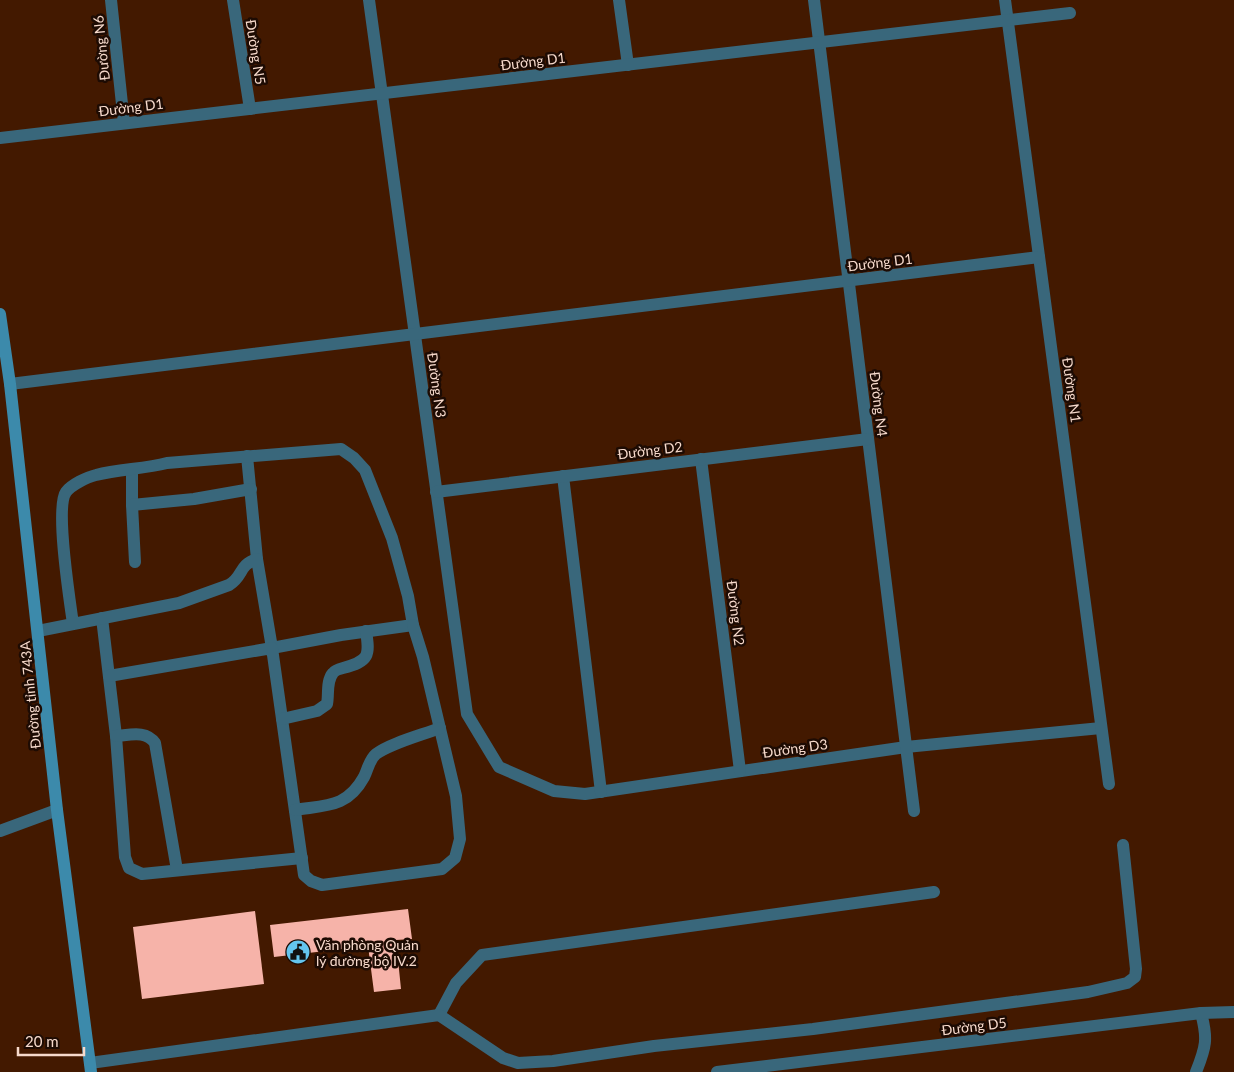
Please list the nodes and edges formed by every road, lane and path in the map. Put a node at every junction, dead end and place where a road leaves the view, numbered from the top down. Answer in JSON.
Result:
{"nodes":[{"id":1,"x":111,"y":0,"type":"edge"},
{"id":2,"x":233,"y":0,"type":"edge"},
{"id":3,"x":369,"y":0,"type":"edge"},
{"id":4,"x":619,"y":0,"type":"edge"},
{"id":5,"x":814,"y":0,"type":"edge"},
{"id":6,"x":1005,"y":0,"type":"edge"},
{"id":7,"x":1070,"y":13,"type":"dead end"},
{"id":8,"x":1008,"y":20,"type":"junction"},
{"id":9,"x":819,"y":42,"type":"junction"},
{"id":10,"x":628,"y":65,"type":"junction"},
{"id":11,"x":382,"y":94,"type":"junction"},
{"id":12,"x":250,"y":108,"type":"junction"},
{"id":13,"x":124,"y":123,"type":"junction"},
{"id":14,"x":0,"y":138,"type":"edge"},
{"id":15,"x":1039,"y":257,"type":"junction"},
{"id":16,"x":849,"y":281,"type":"junction"},
{"id":17,"x":0,"y":314,"type":"edge"},
{"id":18,"x":415,"y":334,"type":"junction"},
{"id":19,"x":10,"y":384,"type":"junction"},
{"id":20,"x":868,"y":439,"type":"junction"},
{"id":21,"x":247,"y":456,"type":"junction"},
{"id":22,"x":701,"y":459,"type":"junction"},
{"id":23,"x":132,"y":470,"type":"junction"},
{"id":24,"x":563,"y":476,"type":"junction"},
{"id":25,"x":251,"y":489,"type":"junction"},
{"id":26,"x":436,"y":492,"type":"junction"},
{"id":27,"x":132,"y":505,"type":"junction"},
{"id":28,"x":257,"y":559,"type":"junction"},
{"id":29,"x":134,"y":562,"type":"dead end"},
{"id":30,"x":102,"y":618,"type":"junction"},
{"id":31,"x":73,"y":624,"type":"junction"},
{"id":32,"x":414,"y":625,"type":"junction"},
{"id":33,"x":38,"y":631,"type":"junction"},
{"id":34,"x":366,"y":632,"type":"junction"},
{"id":35,"x":272,"y":648,"type":"junction"},
{"id":36,"x":109,"y":676,"type":"junction"},
{"id":37,"x":282,"y":719,"type":"junction"},
{"id":38,"x":440,"y":728,"type":"junction"},
{"id":39,"x":1101,"y":728,"type":"junction"},
{"id":40,"x":116,"y":736,"type":"junction"},
{"id":41,"x":906,"y":747,"type":"junction"},
{"id":42,"x":499,"y":766,"type":"joint"},
{"id":43,"x":740,"y":771,"type":"junction"},
{"id":44,"x":1109,"y":784,"type":"dead end"},
{"id":45,"x":600,"y":792,"type":"junction"},
{"id":46,"x":57,"y":810,"type":"junction"},
{"id":47,"x":295,"y":810,"type":"junction"},
{"id":48,"x":914,"y":811,"type":"dead end"},
{"id":49,"x":0,"y":831,"type":"edge"},
{"id":50,"x":1123,"y":845,"type":"dead end"},
{"id":51,"x":302,"y":858,"type":"junction"},
{"id":52,"x":177,"y":870,"type":"junction"},
{"id":53,"x":934,"y":892,"type":"dead end"},
{"id":54,"x":1234,"y":1012,"type":"edge"},
{"id":55,"x":1201,"y":1013,"type":"junction"},
{"id":56,"x":439,"y":1015,"type":"junction"},
{"id":57,"x":91,"y":1068,"type":"edge"},
{"id":58,"x":717,"y":1072,"type":"edge"},
{"id":59,"x":1196,"y":1072,"type":"edge"}],
"edges":[{"from":1,"to":13,"type":"street","name":"Đường N6"},
{"from":2,"to":12,"type":"street","name":"Đường N5"},
{"from":3,"to":11,"type":"street","name":"Đường N3"},
{"from":4,"to":10,"type":"street"},
{"from":5,"to":9,"type":"street","name":"Đường N4"},
{"from":6,"to":8,"type":"street","name":"Đường N1"},
{"from":7,"to":8,"type":"street","name":"Đường D1"},
{"from":8,"to":9,"type":"street","name":"Đường D1"},
{"from":8,"to":15,"type":"street","name":"Đường N1"},
{"from":9,"to":10,"type":"street","name":"Đường D1"},
{"from":9,"to":16,"type":"street","name":"Đường N4"},
{"from":10,"to":11,"type":"street","name":"Đường D1"},
{"from":11,"to":12,"type":"street","name":"Đường D1"},
{"from":11,"to":18,"type":"street","name":"Đường N3"},
{"from":12,"to":13,"type":"street","name":"Đường D1"},
{"from":13,"to":14,"type":"street","name":"Đường D1"},
{"from":15,"to":16,"type":"street","name":"Đường D1"},
{"from":15,"to":39,"type":"street","name":"Đường N1"},
{"from":16,"to":18,"type":"street","name":"Đường D1"},
{"from":16,"to":20,"type":"street","name":"Đường N4"},
{"from":17,"to":19,"type":"main road","name":"Đường tỉnh 743A"},
{"from":18,"to":19,"type":"street","name":"Đường D1"},
{"from":18,"to":26,"type":"street","name":"Đường N3"},
{"from":19,"to":33,"type":"main road","name":"Đường tỉnh 743A"},
{"from":20,"to":22,"type":"street","name":"Đường D2"},
{"from":20,"to":41,"type":"street","name":"Đường N4"},
{"from":21,"to":23,"type":"street"},
{"from":21,"to":25,"type":"street"},
{"from":21,"to":32,"type":"street"},
{"from":22,"to":24,"type":"street","name":"Đường D2"},
{"from":22,"to":43,"type":"street","name":"Đường N2"},
{"from":23,"to":27,"type":"street"},
{"from":23,"to":31,"type":"street"},
{"from":24,"to":26,"type":"street","name":"Đường D2"},
{"from":24,"to":45,"type":"street"},
{"from":25,"to":27,"type":"street"},
{"from":25,"to":28,"type":"street"},
{"from":26,"to":42,"type":"street","name":"Đường N3"},
{"from":27,"to":29,"type":"street"},
{"from":28,"to":30,"type":"street"},
{"from":28,"to":35,"type":"street"},
{"from":30,"to":31,"type":"street"},
{"from":30,"to":36,"type":"street"},
{"from":31,"to":33,"type":"street"},
{"from":32,"to":34,"type":"street"},
{"from":32,"to":38,"type":"street"},
{"from":33,"to":46,"type":"main road","name":"Đường tỉnh 743A"},
{"from":34,"to":35,"type":"street"},
{"from":34,"to":37,"type":"street"},
{"from":35,"to":36,"type":"street"},
{"from":35,"to":37,"type":"street"},
{"from":36,"to":40,"type":"street"},
{"from":37,"to":47,"type":"street"},
{"from":38,"to":47,"type":"street"},
{"from":38,"to":51,"type":"street"},
{"from":39,"to":41,"type":"street","name":"Đường D3"},
{"from":39,"to":44,"type":"street","name":"Đường N1"},
{"from":40,"to":52,"type":"street"},
{"from":40,"to":52,"type":"street"},
{"from":41,"to":43,"type":"street","name":"Đường D3"},
{"from":41,"to":48,"type":"street","name":"Đường N4"},
{"from":42,"to":45,"type":"street","name":"Đường D3"},
{"from":43,"to":45,"type":"street","name":"Đường D3"},
{"from":46,"to":49,"type":"street"},
{"from":46,"to":57,"type":"main road","name":"Đường tỉnh 743A"},
{"from":47,"to":51,"type":"street"},
{"from":50,"to":56,"type":"street"},
{"from":51,"to":52,"type":"street"},
{"from":53,"to":56,"type":"street"},
{"from":54,"to":55,"type":"street","name":"Đường D5"},
{"from":55,"to":58,"type":"street","name":"Đường D5"},
{"from":55,"to":59,"type":"street"},
{"from":56,"to":57,"type":"street"}]}
